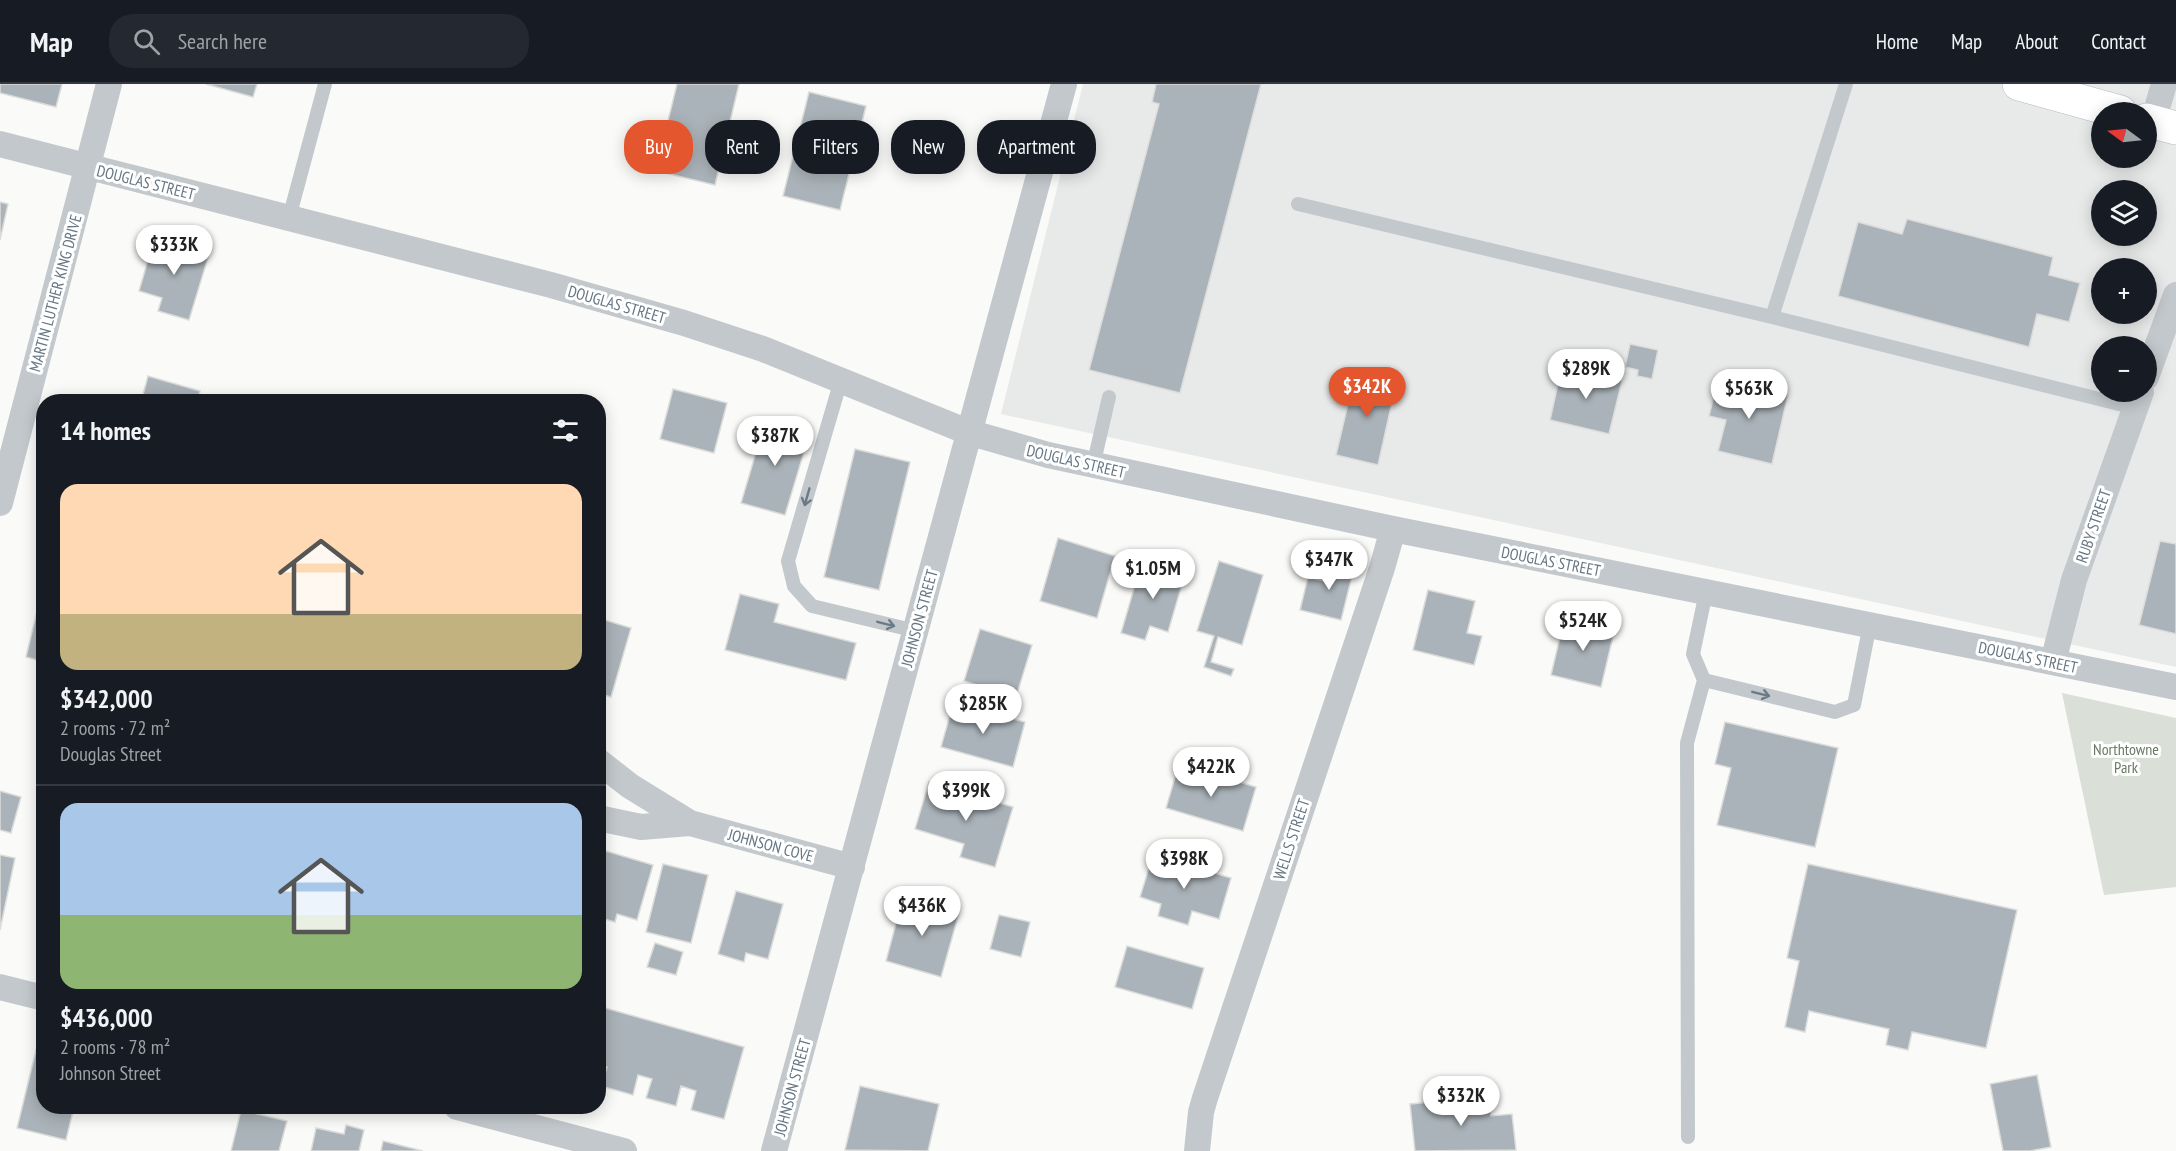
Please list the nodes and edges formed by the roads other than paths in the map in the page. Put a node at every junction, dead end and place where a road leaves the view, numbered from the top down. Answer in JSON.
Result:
{"nodes":[{"id":1,"x":109,"y":84,"type":"edge"},
{"id":2,"x":325,"y":84,"type":"edge"},
{"id":3,"x":1064,"y":84,"type":"edge"},
{"id":4,"x":1845,"y":84,"type":"edge"},
{"id":5,"x":2019,"y":84,"type":"edge"},
{"id":6,"x":2163,"y":84,"type":"edge"},
{"id":7,"x":2091,"y":104,"type":"edge"},
{"id":8,"x":2159,"y":123,"type":"edge"},
{"id":9,"x":0,"y":144,"type":"edge"},
{"id":10,"x":88,"y":168,"type":"junction"},
{"id":11,"x":1298,"y":204,"type":"dead end"},
{"id":12,"x":289,"y":218,"type":"junction"},
{"id":13,"x":2174,"y":308,"type":"edge"},
{"id":14,"x":1772,"y":316,"type":"junction"},
{"id":15,"x":2157,"y":350,"type":"edge"},
{"id":16,"x":841,"y":380,"type":"junction"},
{"id":17,"x":2091,"y":389,"type":"edge"},
{"id":18,"x":1108,"y":397,"type":"dead end"},
{"id":19,"x":2137,"y":402,"type":"edge"},
{"id":20,"x":968,"y":432,"type":"junction"},
{"id":21,"x":1093,"y":466,"type":"junction"},
{"id":22,"x":0,"y":503,"type":"edge"},
{"id":23,"x":1393,"y":529,"type":"junction"},
{"id":24,"x":1706,"y":592,"type":"junction"},
{"id":25,"x":1870,"y":624,"type":"junction"},
{"id":26,"x":916,"y":631,"type":"junction"},
{"id":27,"x":2053,"y":662,"type":"junction"},
{"id":28,"x":1704,"y":680,"type":"junction"},
{"id":29,"x":2176,"y":687,"type":"edge"},
{"id":30,"x":606,"y":767,"type":"edge"},
{"id":31,"x":606,"y":819,"type":"edge"},
{"id":32,"x":690,"y":824,"type":"junction"},
{"id":33,"x":852,"y":867,"type":"junction"},
{"id":34,"x":0,"y":987,"type":"edge"},
{"id":35,"x":36,"y":996,"type":"edge"},
{"id":36,"x":483,"y":1114,"type":"edge"},
{"id":37,"x":1688,"y":1137,"type":"dead end"},
{"id":38,"x":624,"y":1151,"type":"edge"},
{"id":39,"x":774,"y":1151,"type":"edge"},
{"id":40,"x":1197,"y":1151,"type":"edge"}],
"edges":[{"from":1,"to":10,"type":"street","name":"MARTIN LUTHER KING DRIVE"},
{"from":2,"to":12,"type":"lane"},
{"from":3,"to":20,"type":"street","name":"JOHNSON STREET"},
{"from":4,"to":14,"type":"lane"},
{"from":5,"to":7,"type":"main road"},
{"from":6,"to":8,"type":"street"},
{"from":9,"to":10,"type":"street","name":"DOUGLAS STREET"},
{"from":10,"to":12,"type":"street","name":"DOUGLAS STREET"},
{"from":10,"to":22,"type":"street","name":"MARTIN LUTHER KING DRIVE"},
{"from":11,"to":14,"type":"lane"},
{"from":12,"to":16,"type":"street","name":"DOUGLAS STREET"},
{"from":13,"to":15,"type":"street"},
{"from":14,"to":17,"type":"lane"},
{"from":16,"to":20,"type":"street","name":"DOUGLAS STREET"},
{"from":16,"to":26,"type":"lane","one_way":true},
{"from":18,"to":21,"type":"lane"},
{"from":19,"to":27,"type":"street","name":"RUBY STREET"},
{"from":20,"to":21,"type":"street","name":"DOUGLAS STREET"},
{"from":20,"to":26,"type":"street","name":"JOHNSON STREET"},
{"from":21,"to":23,"type":"street","name":"DOUGLAS STREET"},
{"from":23,"to":24,"type":"street","name":"DOUGLAS STREET"},
{"from":23,"to":40,"type":"street","name":"WELLS STREET"},
{"from":24,"to":25,"type":"street","name":"DOUGLAS STREET"},
{"from":24,"to":28,"type":"lane"},
{"from":25,"to":27,"type":"street","name":"DOUGLAS STREET"},
{"from":28,"to":25,"type":"lane","one_way":true},
{"from":26,"to":33,"type":"street","name":"JOHNSON STREET"},
{"from":27,"to":29,"type":"street","name":"DOUGLAS STREET"},
{"from":28,"to":37,"type":"lane"},
{"from":30,"to":32,"type":"street","name":"JOHNSON COVE"},
{"from":31,"to":32,"type":"street","name":"JOHNSON COVE"},
{"from":32,"to":33,"type":"street","name":"JOHNSON COVE"},
{"from":33,"to":39,"type":"street","name":"JOHNSON STREET"},
{"from":34,"to":35,"type":"street"},
{"from":36,"to":38,"type":"street"}]}
